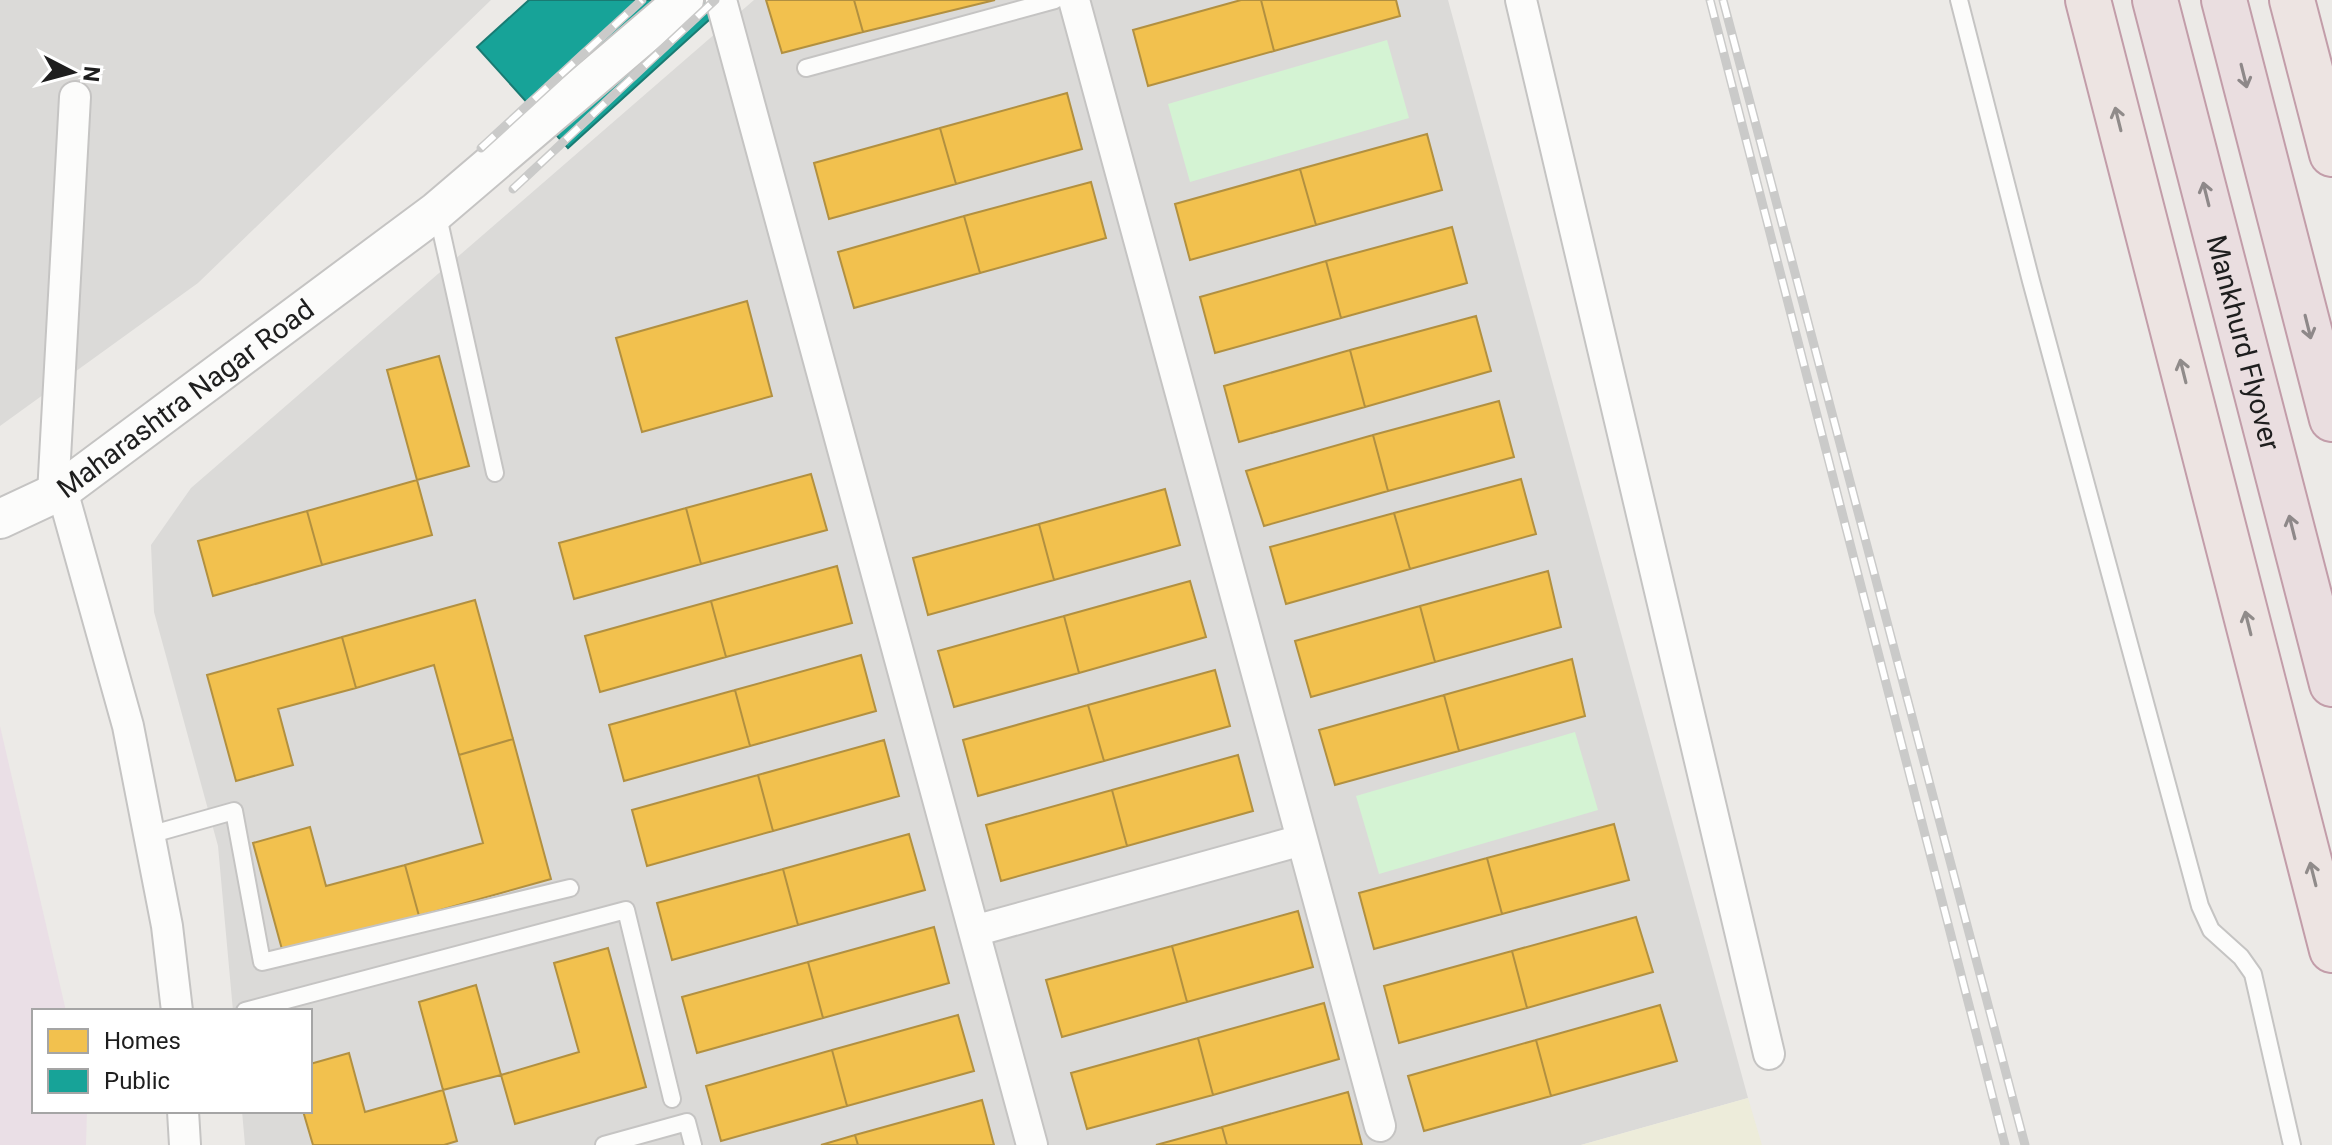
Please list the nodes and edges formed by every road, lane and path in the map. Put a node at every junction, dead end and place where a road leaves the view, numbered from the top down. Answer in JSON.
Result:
{"nodes":[{"id":1,"x":684,"y":0,"type":"edge"},
{"id":2,"x":721,"y":0,"type":"edge"},
{"id":3,"x":1055,"y":0,"type":"edge"},
{"id":4,"x":1074,"y":0,"type":"edge"},
{"id":5,"x":1521,"y":0,"type":"edge"},
{"id":6,"x":1959,"y":0,"type":"edge"},
{"id":7,"x":2088,"y":0,"type":"edge"},
{"id":8,"x":2155,"y":0,"type":"edge"},
{"id":9,"x":2224,"y":0,"type":"edge"},
{"id":10,"x":2292,"y":0,"type":"edge"},
{"id":11,"x":806,"y":68,"type":"dead end"},
{"id":12,"x":75,"y":97,"type":"dead end"},
{"id":13,"x":2332,"y":154,"type":"edge"},
{"id":14,"x":437,"y":211,"type":"junction"},
{"id":15,"x":2332,"y":419,"type":"edge"},
{"id":16,"x":495,"y":473,"type":"dead end"},
{"id":17,"x":57,"y":492,"type":"junction"},
{"id":18,"x":0,"y":519,"type":"edge"},
{"id":19,"x":2332,"y":684,"type":"edge"},
{"id":20,"x":149,"y":835,"type":"junction"},
{"id":21,"x":1302,"y":840,"type":"junction"},
{"id":22,"x":570,"y":888,"type":"dead end"},
{"id":23,"x":974,"y":931,"type":"junction"},
{"id":24,"x":2332,"y":950,"type":"edge"},
{"id":25,"x":177,"y":1009,"type":"edge"},
{"id":26,"x":253,"y":1009,"type":"edge"},
{"id":27,"x":1769,"y":1054,"type":"dead end"},
{"id":28,"x":672,"y":1099,"type":"dead end"},
{"id":29,"x":183,"y":1113,"type":"edge"},
{"id":30,"x":1380,"y":1126,"type":"dead end"},
{"id":31,"x":185,"y":1145,"type":"edge"},
{"id":32,"x":604,"y":1145,"type":"edge"},
{"id":33,"x":693,"y":1145,"type":"edge"},
{"id":34,"x":1032,"y":1145,"type":"edge"},
{"id":35,"x":2292,"y":1145,"type":"edge"}],
"edges":[{"from":1,"to":14,"type":"street","name":"Maharashtra Nagar Road"},
{"from":2,"to":23,"type":"street"},
{"from":3,"to":11,"type":"lane"},
{"from":4,"to":21,"type":"street"},
{"from":5,"to":27,"type":"street"},
{"from":6,"to":35,"type":"lane"},
{"from":24,"to":7,"type":"highway","one_way":true},
{"from":19,"to":8,"type":"highway","name":"Mankhurd Flyover","one_way":true},
{"from":9,"to":15,"type":"highway","one_way":true},
{"from":10,"to":13,"type":"highway"},
{"from":12,"to":17,"type":"street"},
{"from":14,"to":16,"type":"lane"},
{"from":14,"to":17,"type":"street","name":"Maharashtra Nagar Road"},
{"from":17,"to":18,"type":"street"},
{"from":17,"to":20,"type":"street","name":"Maharashtra Nagar Road"},
{"from":20,"to":22,"type":"lane"},
{"from":20,"to":25,"type":"street","name":"Maharashtra Nagar Road"},
{"from":21,"to":23,"type":"street"},
{"from":21,"to":30,"type":"street"},
{"from":23,"to":34,"type":"street"},
{"from":26,"to":28,"type":"lane"},
{"from":29,"to":31,"type":"street"},
{"from":32,"to":33,"type":"lane"}]}
